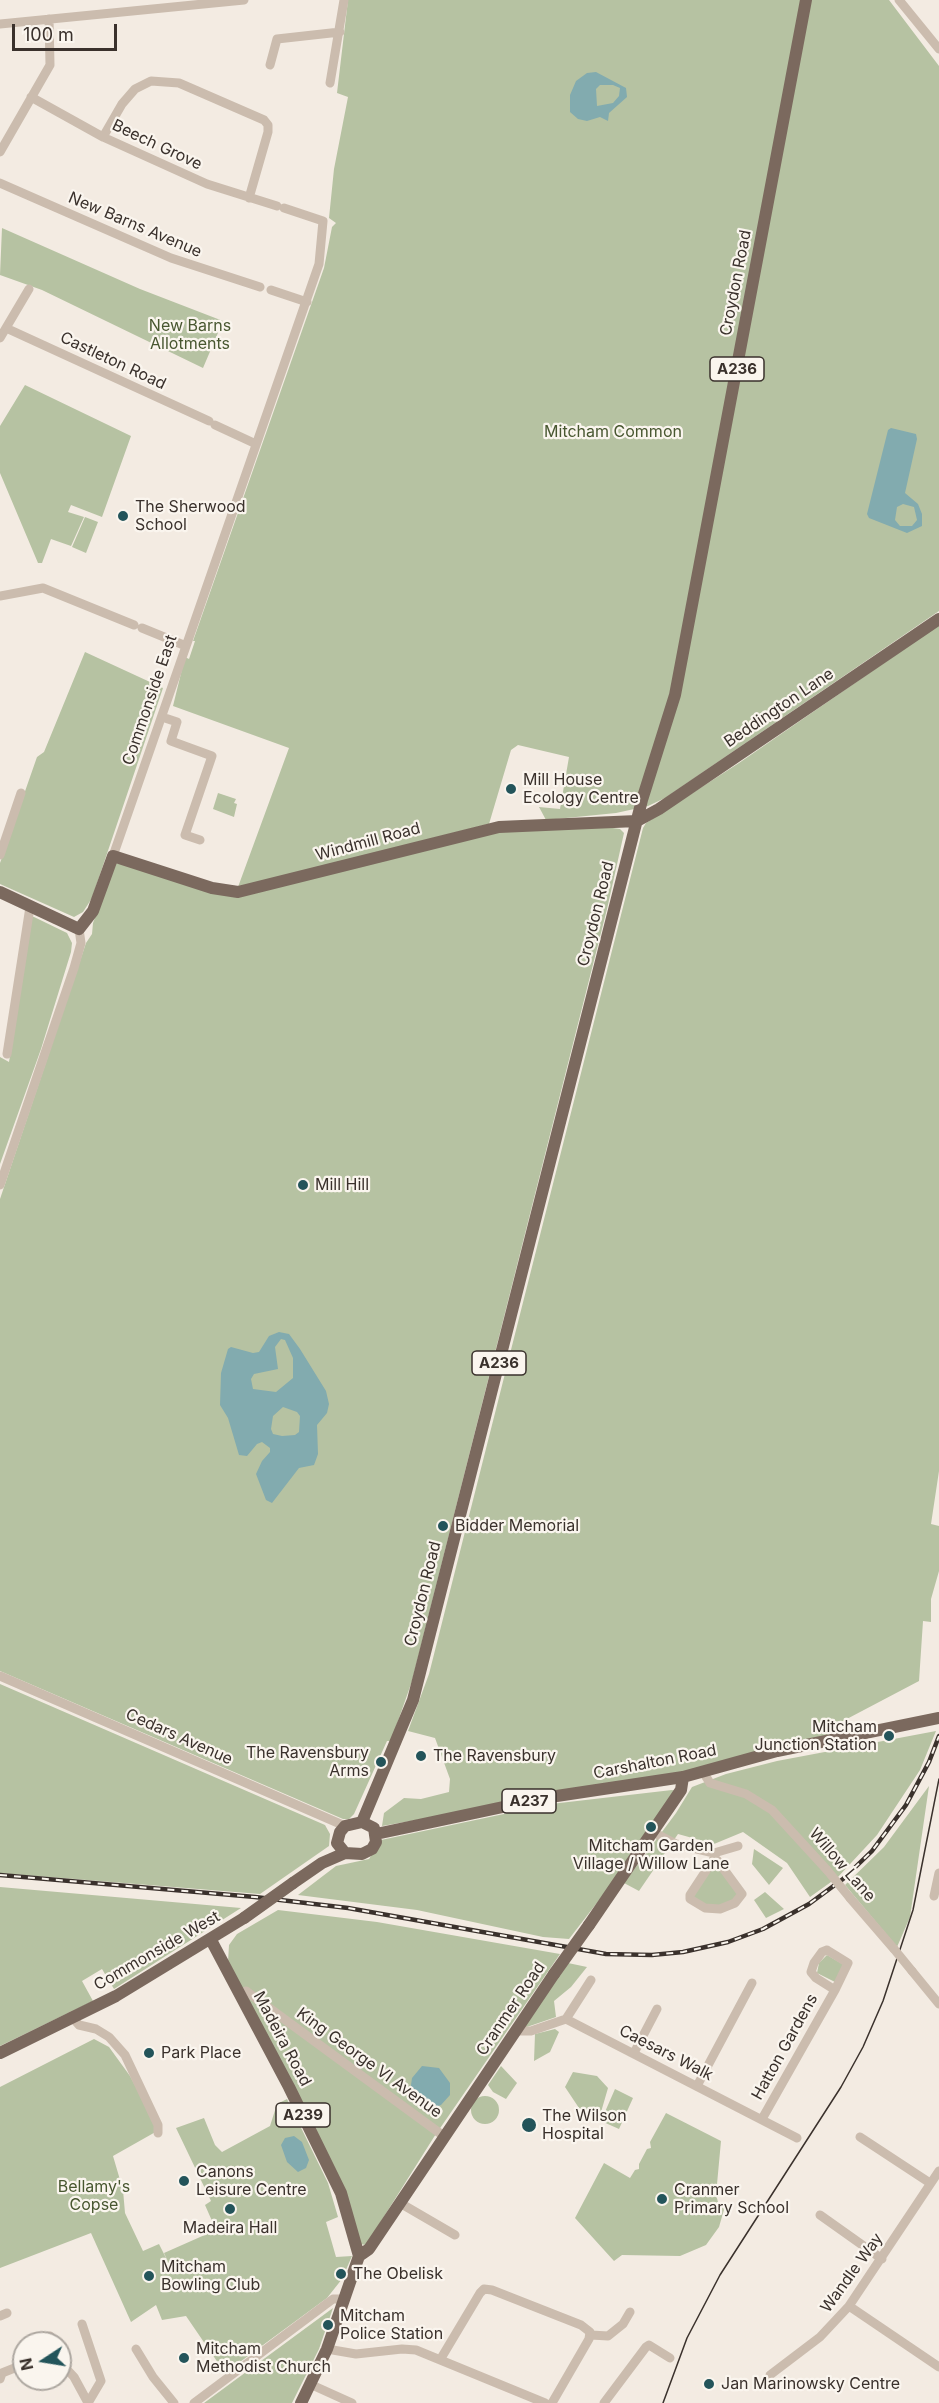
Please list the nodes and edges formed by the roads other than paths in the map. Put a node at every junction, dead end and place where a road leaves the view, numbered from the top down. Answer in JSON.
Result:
{"nodes":[{"id":1,"x":244,"y":0,"type":"edge"},
{"id":2,"x":344,"y":0,"type":"edge"},
{"id":3,"x":806,"y":0,"type":"edge"},
{"id":4,"x":899,"y":0,"type":"edge"},
{"id":5,"x":191,"y":3,"type":"edge"},
{"id":6,"x":49,"y":19,"type":"junction"},
{"id":7,"x":0,"y":24,"type":"edge"},
{"id":8,"x":340,"y":32,"type":"junction"},
{"id":9,"x":939,"y":49,"type":"edge"},
{"id":10,"x":270,"y":65,"type":"dead end"},
{"id":11,"x":330,"y":83,"type":"dead end"},
{"id":12,"x":31,"y":98,"type":"junction"},
{"id":13,"x":104,"y":137,"type":"junction"},
{"id":14,"x":0,"y":152,"type":"edge"},
{"id":15,"x":0,"y":183,"type":"edge"},
{"id":16,"x":249,"y":198,"type":"junction"},
{"id":17,"x":323,"y":221,"type":"joint"},
{"id":18,"x":260,"y":287,"type":"dead end"},
{"id":19,"x":29,"y":289,"type":"dead end"},
{"id":20,"x":272,"y":290,"type":"dead end"},
{"id":21,"x":307,"y":302,"type":"junction"},
{"id":22,"x":6,"y":328,"type":"junction"},
{"id":23,"x":0,"y":338,"type":"edge"},
{"id":24,"x":256,"y":444,"type":"junction"},
{"id":25,"x":0,"y":596,"type":"edge"},
{"id":26,"x":939,"y":620,"type":"edge"},
{"id":27,"x":186,"y":646,"type":"junction"},
{"id":28,"x":162,"y":717,"type":"junction"},
{"id":29,"x":21,"y":792,"type":"dead end"},
{"id":30,"x":637,"y":821,"type":"junction"},
{"id":31,"x":200,"y":840,"type":"dead end"},
{"id":32,"x":0,"y":855,"type":"edge"},
{"id":33,"x":113,"y":856,"type":"junction"},
{"id":34,"x":0,"y":892,"type":"edge"},
{"id":35,"x":30,"y":907,"type":"junction"},
{"id":36,"x":79,"y":929,"type":"junction"},
{"id":37,"x":7,"y":1054,"type":"dead end"},
{"id":38,"x":0,"y":1185,"type":"edge"},
{"id":39,"x":0,"y":1676,"type":"edge"},
{"id":40,"x":939,"y":1718,"type":"edge"},
{"id":41,"x":703,"y":1772,"type":"junction"},
{"id":42,"x":683,"y":1777,"type":"junction"},
{"id":43,"x":362,"y":1822,"type":"junction"},
{"id":44,"x":345,"y":1826,"type":"junction"},
{"id":45,"x":653,"y":1832,"type":"junction"},
{"id":46,"x":376,"y":1834,"type":"junction"},
{"id":47,"x":738,"y":1846,"type":"dead end"},
{"id":48,"x":342,"y":1849,"type":"junction"},
{"id":49,"x":714,"y":1856,"type":"junction"},
{"id":50,"x":939,"y":1873,"type":"edge"},
{"id":51,"x":934,"y":1896,"type":"dead end"},
{"id":52,"x":211,"y":1940,"type":"junction"},
{"id":53,"x":591,"y":1980,"type":"dead end"},
{"id":54,"x":752,"y":1983,"type":"dead end"},
{"id":55,"x":835,"y":1990,"type":"junction"},
{"id":56,"x":246,"y":1991,"type":"dead end"},
{"id":57,"x":939,"y":2004,"type":"edge"},
{"id":58,"x":657,"y":2009,"type":"dead end"},
{"id":59,"x":71,"y":2016,"type":"junction"},
{"id":60,"x":566,"y":2019,"type":"junction"},
{"id":61,"x":516,"y":2031,"type":"junction"},
{"id":62,"x":0,"y":2053,"type":"edge"},
{"id":63,"x":634,"y":2053,"type":"junction"},
{"id":64,"x":697,"y":2086,"type":"junction"},
{"id":65,"x":762,"y":2119,"type":"junction"},
{"id":66,"x":158,"y":2133,"type":"dead end"},
{"id":67,"x":445,"y":2137,"type":"junction"},
{"id":68,"x":860,"y":2137,"type":"dead end"},
{"id":69,"x":797,"y":2138,"type":"dead end"},
{"id":70,"x":939,"y":2170,"type":"edge"},
{"id":71,"x":930,"y":2183,"type":"junction"},
{"id":72,"x":400,"y":2203,"type":"junction"},
{"id":73,"x":820,"y":2216,"type":"dead end"},
{"id":74,"x":455,"y":2235,"type":"dead end"},
{"id":75,"x":359,"y":2256,"type":"junction"},
{"id":76,"x":882,"y":2259,"type":"junction"},
{"id":77,"x":345,"y":2299,"type":"junction"},
{"id":78,"x":849,"y":2306,"type":"junction"},
{"id":79,"x":630,"y":2312,"type":"dead end"},
{"id":80,"x":82,"y":2324,"type":"dead end"},
{"id":81,"x":591,"y":2335,"type":"junction"},
{"id":82,"x":136,"y":2349,"type":"dead end"},
{"id":83,"x":327,"y":2349,"type":"junction"},
{"id":84,"x":670,"y":2358,"type":"dead end"},
{"id":85,"x":440,"y":2360,"type":"junction"},
{"id":86,"x":939,"y":2367,"type":"edge"},
{"id":87,"x":12,"y":2369,"type":"edge"},
{"id":88,"x":770,"y":2374,"type":"dead end"},
{"id":89,"x":72,"y":2375,"type":"edge"},
{"id":90,"x":0,"y":2379,"type":"edge"},
{"id":91,"x":312,"y":2385,"type":"junction"},
{"id":92,"x":88,"y":2402,"type":"edge"},
{"id":93,"x":174,"y":2403,"type":"edge"},
{"id":94,"x":194,"y":2403,"type":"edge"},
{"id":95,"x":301,"y":2403,"type":"edge"},
{"id":96,"x":352,"y":2403,"type":"edge"},
{"id":97,"x":545,"y":2403,"type":"edge"},
{"id":98,"x":552,"y":2403,"type":"edge"},
{"id":99,"x":604,"y":2403,"type":"edge"}],
"edges":[{"from":1,"to":5,"type":"street"},
{"from":2,"to":8,"type":"street"},
{"from":3,"to":30,"type":"main road","name":"Croydon Road","number":"A236"},
{"from":4,"to":9,"type":"street"},
{"from":5,"to":6,"type":"street"},
{"from":6,"to":7,"type":"street"},
{"from":6,"to":12,"type":"street"},
{"from":8,"to":10,"type":"street"},
{"from":8,"to":11,"type":"street"},
{"from":12,"to":13,"type":"street","name":"Beech Grove"},
{"from":12,"to":14,"type":"street"},
{"from":13,"to":16,"type":"street","name":"Beech Grove"},
{"from":13,"to":16,"type":"street"},
{"from":15,"to":18,"type":"street","name":"New Barns Avenue"},
{"from":16,"to":17,"type":"street","name":"Beech Grove"},
{"from":17,"to":21,"type":"street","name":"Commonside East"},
{"from":19,"to":22,"type":"street"},
{"from":20,"to":21,"type":"street"},
{"from":21,"to":24,"type":"street","name":"Commonside East"},
{"from":22,"to":23,"type":"street"},
{"from":22,"to":24,"type":"street","name":"Castleton Road"},
{"from":24,"to":27,"type":"street","name":"Commonside East"},
{"from":25,"to":27,"type":"street"},
{"from":26,"to":30,"type":"main road","name":"Beddington Lane"},
{"from":27,"to":28,"type":"street","name":"Commonside East"},
{"from":28,"to":31,"type":"street"},
{"from":28,"to":33,"type":"street","name":"Commonside East"},
{"from":29,"to":32,"type":"street"},
{"from":30,"to":33,"type":"main road","name":"Windmill Road"},
{"from":30,"to":43,"type":"main road","name":"Croydon Road","number":"A236"},
{"from":33,"to":36,"type":"main road","name":"Commonside East"},
{"from":34,"to":35,"type":"main road"},
{"from":35,"to":36,"type":"main road"},
{"from":35,"to":37,"type":"street"},
{"from":36,"to":38,"type":"street","name":"Commonside East"},
{"from":39,"to":44,"type":"street","name":"Cedars Avenue"},
{"from":40,"to":41,"type":"main road","name":"Carshalton Road","number":"A237"},
{"from":41,"to":42,"type":"main road","name":"Carshalton Road","number":"A237"},
{"from":41,"to":57,"type":"street","name":"Willow Lane","bridge":true},
{"from":42,"to":45,"type":"main road","name":"Cranmer Road"},
{"from":42,"to":46,"type":"main road","name":"Carshalton Road","number":"A237"},
{"from":43,"to":44,"type":"main road"},
{"from":43,"to":46,"type":"main road"},
{"from":44,"to":48,"type":"main road"},
{"from":45,"to":49,"type":"street"},
{"from":45,"to":61,"type":"main road","name":"Cranmer Road","bridge":true},
{"from":46,"to":48,"type":"main road"},
{"from":47,"to":49,"type":"street"},
{"from":48,"to":52,"type":"main road","name":"Commonside West","bridge":true},
{"from":49,"to":49,"type":"street"},
{"from":50,"to":51,"type":"street"},
{"from":52,"to":59,"type":"main road","name":"Commonside West"},
{"from":52,"to":75,"type":"main road","name":"Madeira Road","number":"A239"},
{"from":53,"to":60,"type":"street"},
{"from":54,"to":64,"type":"street"},
{"from":55,"to":55,"type":"street","name":"Hatton Gardens"},
{"from":55,"to":65,"type":"street","name":"Hatton Gardens"},
{"from":56,"to":67,"type":"street","name":"King George VI Avenue"},
{"from":58,"to":63,"type":"street"},
{"from":59,"to":62,"type":"main road","name":"Commonside West"},
{"from":59,"to":66,"type":"street"},
{"from":60,"to":61,"type":"street"},
{"from":60,"to":63,"type":"street","name":"Caesars Walk"},
{"from":61,"to":67,"type":"main road","name":"Cranmer Road"},
{"from":63,"to":64,"type":"street","name":"Caesars Walk"},
{"from":64,"to":65,"type":"street","name":"Caesars Walk"},
{"from":65,"to":69,"type":"street","name":"Caesars Walk"},
{"from":67,"to":72,"type":"main road","name":"Cranmer Road"},
{"from":68,"to":71,"type":"street"},
{"from":70,"to":71,"type":"street","name":"Wandle Way"},
{"from":71,"to":76,"type":"street","name":"Wandle Way"},
{"from":72,"to":74,"type":"street"},
{"from":72,"to":75,"type":"main road","name":"Cranmer Road"},
{"from":73,"to":76,"type":"street"},
{"from":75,"to":77,"type":"main road"},
{"from":76,"to":78,"type":"street","name":"Wandle Way"},
{"from":77,"to":83,"type":"main road"},
{"from":77,"to":94,"type":"street"},
{"from":78,"to":86,"type":"street"},
{"from":78,"to":88,"type":"street","name":"Wandle Way"},
{"from":79,"to":81,"type":"street"},
{"from":80,"to":92,"type":"street"},
{"from":81,"to":85,"type":"street"},
{"from":81,"to":98,"type":"street"},
{"from":82,"to":93,"type":"street"},
{"from":83,"to":85,"type":"street"},
{"from":83,"to":91,"type":"main road"},
{"from":84,"to":99,"type":"street"},
{"from":85,"to":97,"type":"street"},
{"from":87,"to":90,"type":"street"},
{"from":89,"to":92,"type":"street"},
{"from":91,"to":95,"type":"main road"},
{"from":91,"to":96,"type":"street"}]}
